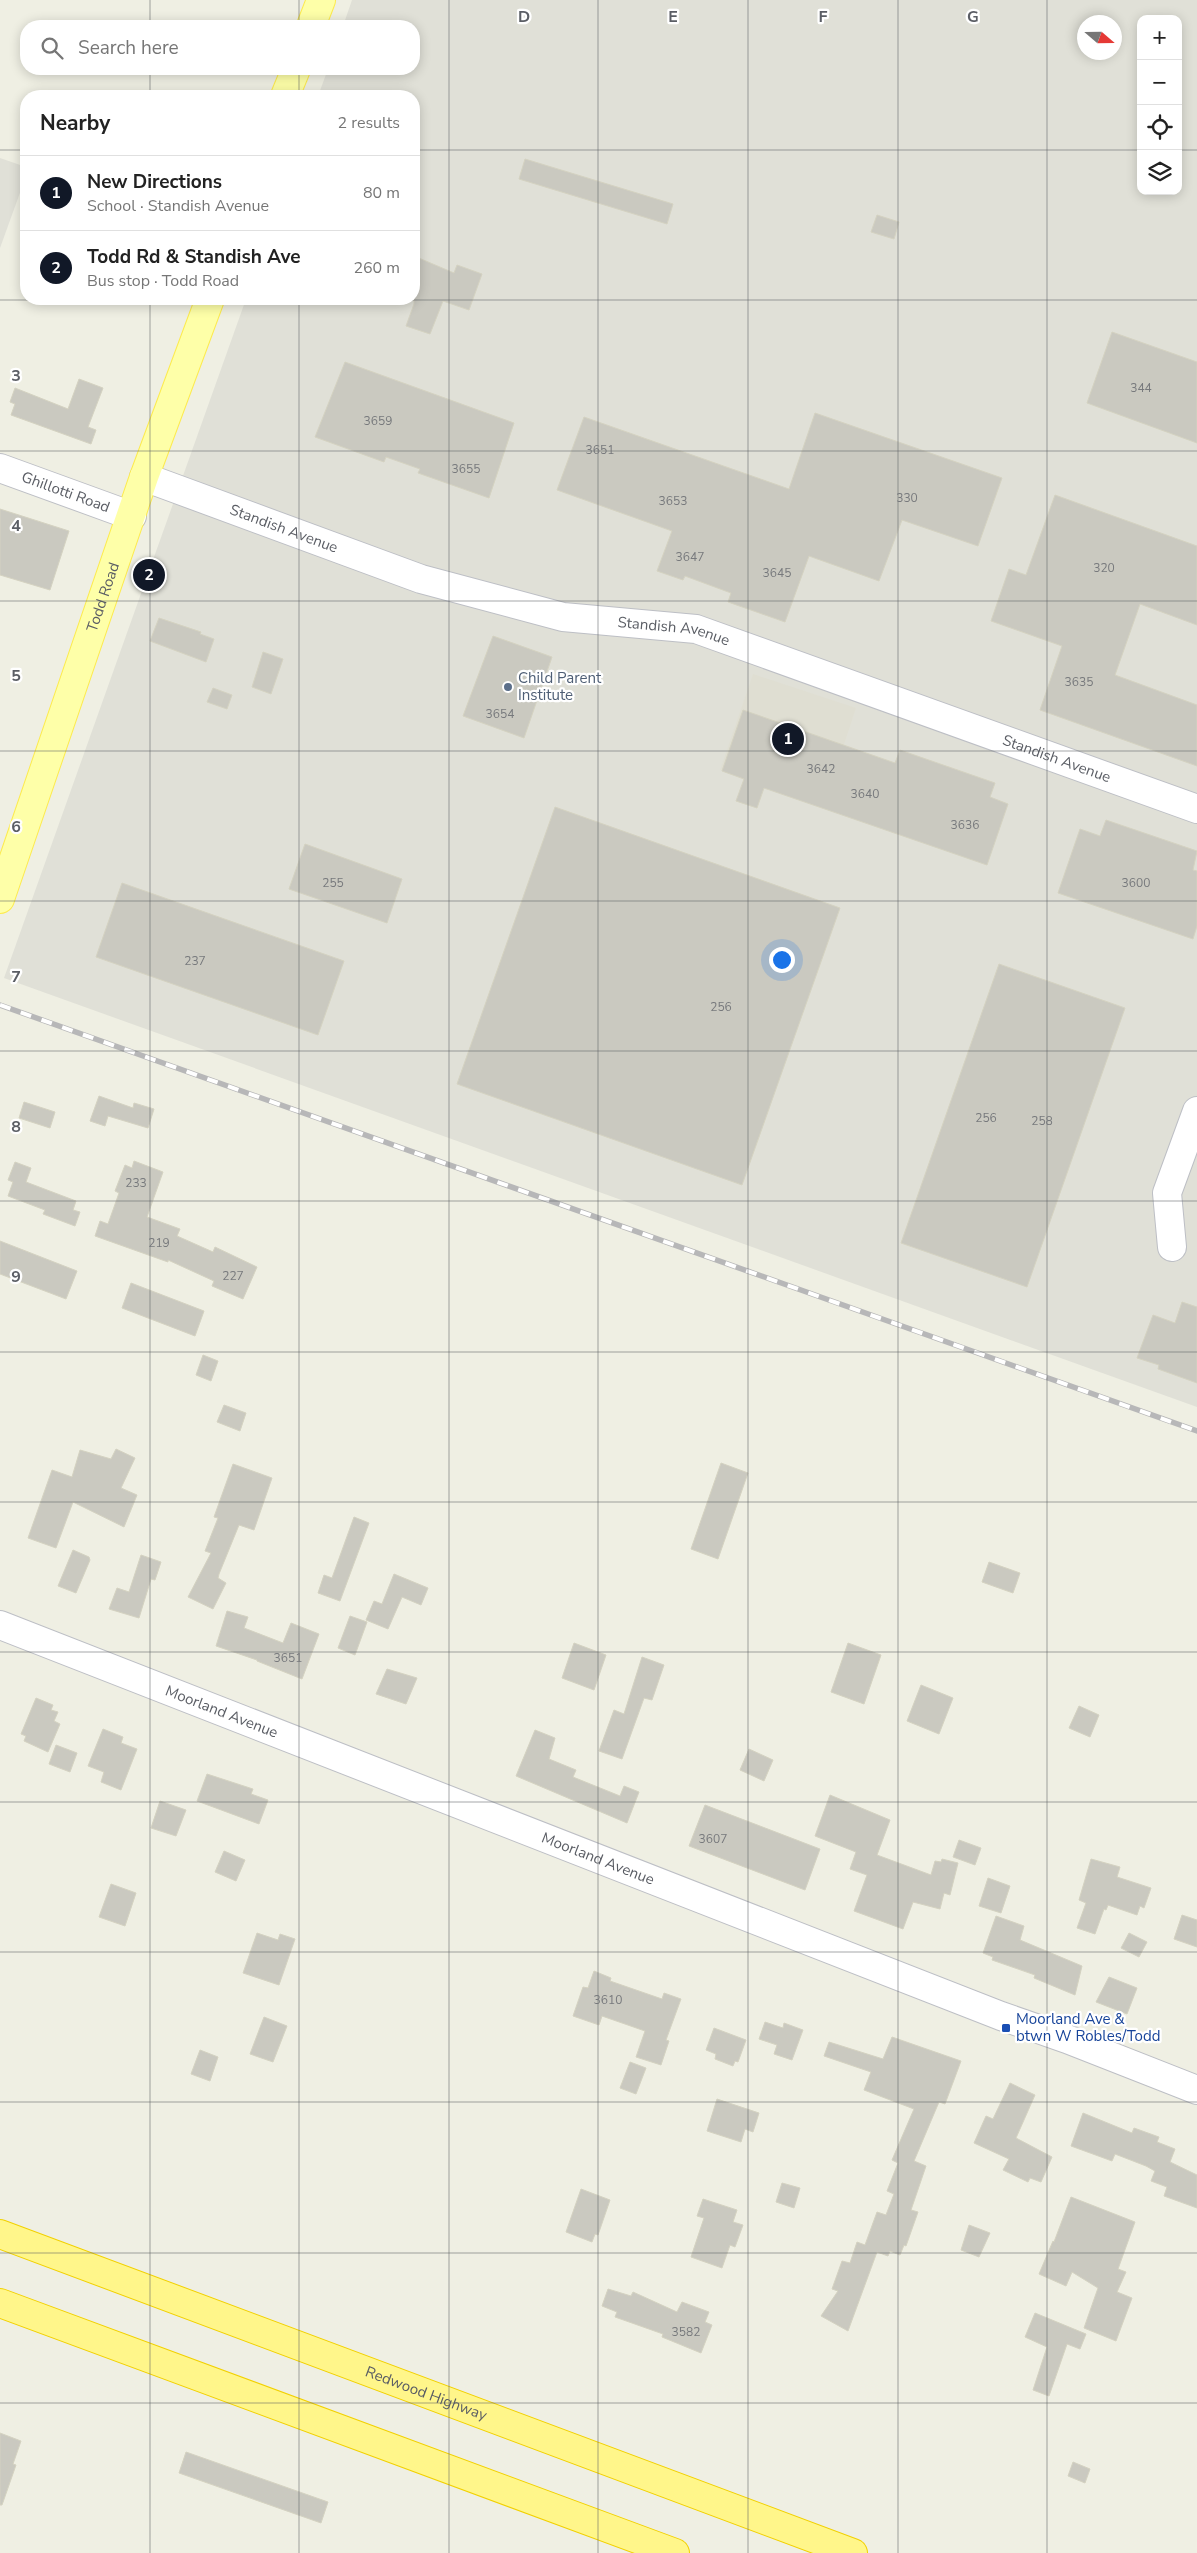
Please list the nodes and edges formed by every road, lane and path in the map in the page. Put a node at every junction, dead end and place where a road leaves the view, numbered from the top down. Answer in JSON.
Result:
{"nodes":[{"id":1,"x":321,"y":0,"type":"edge"},
{"id":2,"x":314,"y":20,"type":"edge"},
{"id":3,"x":294,"y":75,"type":"edge"},
{"id":4,"x":288,"y":90,"type":"edge"},
{"id":5,"x":208,"y":305,"type":"edge"},
{"id":6,"x":0,"y":468,"type":"edge"},
{"id":7,"x":144,"y":477,"type":"junction"},
{"id":8,"x":132,"y":516,"type":"junction"},
{"id":9,"x":1197,"y":809,"type":"edge"},
{"id":10,"x":0,"y":899,"type":"edge"},
{"id":11,"x":1197,"y":1111,"type":"edge"},
{"id":12,"x":1172,"y":1247,"type":"dead end"},
{"id":13,"x":0,"y":1625,"type":"edge"},
{"id":14,"x":1197,"y":2090,"type":"edge"},
{"id":15,"x":3,"y":2235,"type":"edge"},
{"id":16,"x":0,"y":2303,"type":"edge"},
{"id":17,"x":0,"y":2312,"type":"edge"},
{"id":18,"x":94,"y":2338,"type":"junction"},
{"id":19,"x":675,"y":2553,"type":"edge"},
{"id":20,"x":853,"y":2553,"type":"edge"}],
"edges":[{"from":1,"to":2,"type":"main road"},
{"from":3,"to":4,"type":"main road"},
{"from":5,"to":7,"type":"main road","name":"Todd Road"},
{"from":6,"to":8,"type":"street","name":"Ghillotti Road"},
{"from":7,"to":8,"type":"main road","name":"Todd Road"},
{"from":7,"to":9,"type":"street","name":"Standish Avenue"},
{"from":8,"to":10,"type":"main road","name":"Todd Road"},
{"from":11,"to":12,"type":"street"},
{"from":13,"to":14,"type":"street","name":"Moorland Avenue"},
{"from":15,"to":20,"type":"highway","name":"Redwood Highway"},
{"from":16,"to":18,"type":"highway"},
{"from":17,"to":18,"type":"highway"},
{"from":18,"to":19,"type":"highway"}]}
